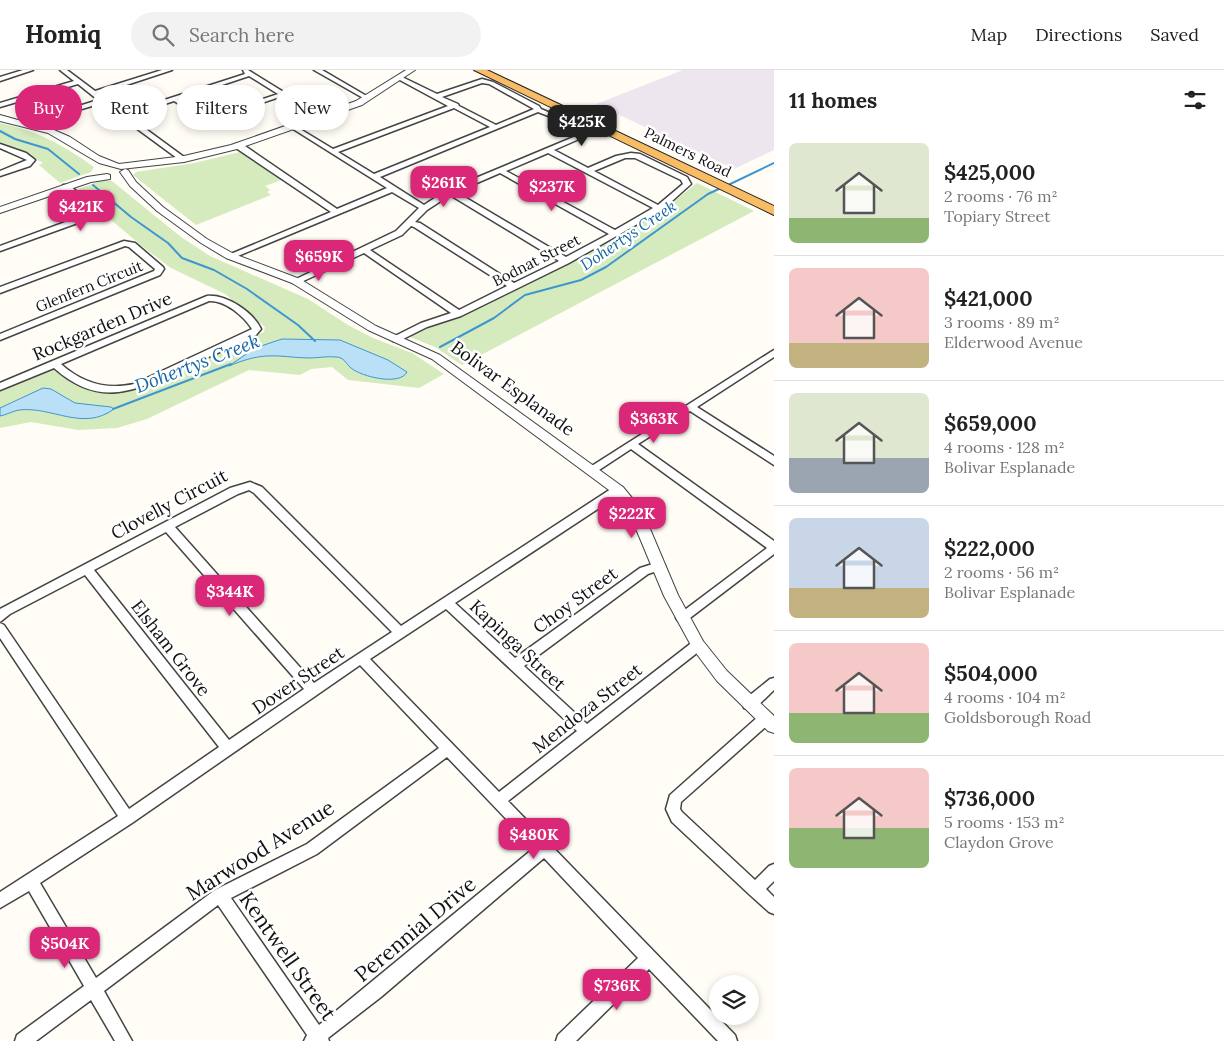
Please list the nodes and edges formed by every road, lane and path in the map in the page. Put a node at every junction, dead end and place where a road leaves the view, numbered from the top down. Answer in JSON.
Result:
{"nodes":[{"id":1,"x":30,"y":70,"type":"edge"},
{"id":2,"x":63,"y":70,"type":"edge"},
{"id":3,"x":138,"y":70,"type":"edge"},
{"id":4,"x":169,"y":70,"type":"edge"},
{"id":5,"x":243,"y":70,"type":"edge"},
{"id":6,"x":317,"y":70,"type":"edge"},
{"id":7,"x":411,"y":70,"type":"edge"},
{"id":8,"x":479,"y":70,"type":"edge"},
{"id":9,"x":12,"y":72,"type":"edge"},
{"id":10,"x":250,"y":74,"type":"junction"},
{"id":11,"x":148,"y":76,"type":"junction"},
{"id":12,"x":400,"y":78,"type":"junction"},
{"id":13,"x":0,"y":79,"type":"edge"},
{"id":14,"x":79,"y":82,"type":"junction"},
{"id":15,"x":119,"y":85,"type":"edge"},
{"id":16,"x":275,"y":89,"type":"edge"},
{"id":17,"x":92,"y":92,"type":"edge"},
{"id":18,"x":438,"y":96,"type":"junction"},
{"id":19,"x":275,"y":97,"type":"edge"},
{"id":20,"x":174,"y":98,"type":"junction"},
{"id":21,"x":367,"y":98,"type":"junction"},
{"id":22,"x":167,"y":100,"type":"edge"},
{"id":23,"x":0,"y":105,"type":"edge"},
{"id":24,"x":349,"y":105,"type":"edge"},
{"id":25,"x":456,"y":105,"type":"junction"},
{"id":26,"x":538,"y":110,"type":"junction"},
{"id":27,"x":0,"y":118,"type":"edge"},
{"id":28,"x":561,"y":119,"type":"dead end"},
{"id":29,"x":15,"y":121,"type":"edge"},
{"id":30,"x":497,"y":128,"type":"junction"},
{"id":31,"x":600,"y":128,"type":"junction"},
{"id":32,"x":44,"y":130,"type":"edge"},
{"id":33,"x":143,"y":130,"type":"edge"},
{"id":34,"x":284,"y":130,"type":"edge"},
{"id":35,"x":298,"y":130,"type":"edge"},
{"id":36,"x":659,"y":143,"type":"dead end"},
{"id":37,"x":0,"y":146,"type":"edge"},
{"id":38,"x":239,"y":146,"type":"junction"},
{"id":39,"x":548,"y":150,"type":"junction"},
{"id":40,"x":333,"y":152,"type":"junction"},
{"id":41,"x":181,"y":159,"type":"junction"},
{"id":42,"x":122,"y":169,"type":"junction"},
{"id":43,"x":500,"y":170,"type":"junction"},
{"id":44,"x":105,"y":171,"type":"junction"},
{"id":45,"x":588,"y":171,"type":"junction"},
{"id":46,"x":0,"y":174,"type":"edge"},
{"id":47,"x":374,"y":177,"type":"junction"},
{"id":48,"x":132,"y":184,"type":"junction"},
{"id":49,"x":66,"y":187,"type":"junction"},
{"id":50,"x":392,"y":189,"type":"junction"},
{"id":51,"x":450,"y":192,"type":"junction"},
{"id":52,"x":766,"y":199,"type":"edge"},
{"id":53,"x":424,"y":208,"type":"junction"},
{"id":54,"x":659,"y":208,"type":"junction"},
{"id":55,"x":0,"y":210,"type":"edge"},
{"id":56,"x":774,"y":211,"type":"edge"},
{"id":57,"x":336,"y":212,"type":"junction"},
{"id":58,"x":410,"y":223,"type":"junction"},
{"id":59,"x":615,"y":234,"type":"junction"},
{"id":60,"x":0,"y":249,"type":"edge"},
{"id":61,"x":364,"y":249,"type":"junction"},
{"id":62,"x":230,"y":256,"type":"junction"},
{"id":63,"x":566,"y":261,"type":"junction"},
{"id":64,"x":296,"y":282,"type":"junction"},
{"id":65,"x":514,"y":287,"type":"junction"},
{"id":66,"x":0,"y":290,"type":"edge"},
{"id":67,"x":458,"y":314,"type":"junction"},
{"id":68,"x":0,"y":337,"type":"edge"},
{"id":69,"x":396,"y":339,"type":"junction"},
{"id":70,"x":774,"y":353,"type":"edge"},
{"id":71,"x":55,"y":364,"type":"junction"},
{"id":72,"x":0,"y":387,"type":"edge"},
{"id":73,"x":690,"y":406,"type":"junction"},
{"id":74,"x":630,"y":444,"type":"junction"},
{"id":75,"x":774,"y":461,"type":"edge"},
{"id":76,"x":592,"y":470,"type":"junction"},
{"id":77,"x":618,"y":490,"type":"junction"},
{"id":78,"x":167,"y":526,"type":"junction"},
{"id":79,"x":774,"y":547,"type":"edge"},
{"id":80,"x":658,"y":566,"type":"junction"},
{"id":81,"x":87,"y":568,"type":"junction"},
{"id":82,"x":447,"y":603,"type":"junction"},
{"id":83,"x":0,"y":616,"type":"edge"},
{"id":84,"x":682,"y":618,"type":"junction"},
{"id":85,"x":0,"y":628,"type":"edge"},
{"id":86,"x":401,"y":633,"type":"junction"},
{"id":87,"x":698,"y":645,"type":"junction"},
{"id":88,"x":361,"y":658,"type":"junction"},
{"id":89,"x":514,"y":666,"type":"junction"},
{"id":90,"x":774,"y":683,"type":"edge"},
{"id":91,"x":313,"y":690,"type":"junction"},
{"id":92,"x":749,"y":704,"type":"junction"},
{"id":93,"x":769,"y":722,"type":"edge"},
{"id":94,"x":587,"y":732,"type":"junction"},
{"id":95,"x":228,"y":748,"type":"junction"},
{"id":96,"x":447,"y":749,"type":"junction"},
{"id":97,"x":498,"y":801,"type":"junction"},
{"id":98,"x":127,"y":818,"type":"junction"},
{"id":99,"x":544,"y":848,"type":"junction"},
{"id":100,"x":774,"y":871,"type":"edge"},
{"id":101,"x":31,"y":881,"type":"junction"},
{"id":102,"x":755,"y":890,"type":"junction"},
{"id":103,"x":220,"y":895,"type":"junction"},
{"id":104,"x":0,"y":901,"type":"edge"},
{"id":105,"x":774,"y":907,"type":"edge"},
{"id":106,"x":648,"y":958,"type":"junction"},
{"id":107,"x":94,"y":989,"type":"junction"},
{"id":108,"x":317,"y":1040,"type":"edge"},
{"id":109,"x":23,"y":1041,"type":"edge"},
{"id":110,"x":124,"y":1041,"type":"edge"},
{"id":111,"x":564,"y":1041,"type":"edge"},
{"id":112,"x":728,"y":1041,"type":"edge"}],
"edges":[{"from":1,"to":9,"type":"street"},
{"from":2,"to":14,"type":"street"},
{"from":3,"to":11,"type":"street"},
{"from":4,"to":11,"type":"street"},
{"from":5,"to":10,"type":"street"},
{"from":6,"to":21,"type":"street"},
{"from":7,"to":12,"type":"street"},
{"from":8,"to":31,"type":"highway","name":"Palmers Road"},
{"from":9,"to":13,"type":"street"},
{"from":10,"to":16,"type":"street"},
{"from":10,"to":20,"type":"street"},
{"from":11,"to":15,"type":"street"},
{"from":12,"to":18,"type":"street"},
{"from":12,"to":21,"type":"street"},
{"from":14,"to":17,"type":"street"},
{"from":14,"to":23,"type":"street"},
{"from":18,"to":25,"type":"street"},
{"from":18,"to":26,"type":"street"},
{"from":19,"to":20,"type":"street"},
{"from":20,"to":22,"type":"street"},
{"from":21,"to":24,"type":"street"},
{"from":25,"to":30,"type":"street"},
{"from":25,"to":40,"type":"street"},
{"from":26,"to":28,"type":"street"},
{"from":26,"to":30,"type":"street"},
{"from":27,"to":29,"type":"street","name":"Bolivar Esplanade"},
{"from":30,"to":47,"type":"street"},
{"from":31,"to":39,"type":"street"},
{"from":31,"to":52,"type":"highway","name":"Palmers Road"},
{"from":32,"to":44,"type":"street","name":"Bolivar Esplanade"},
{"from":33,"to":41,"type":"street"},
{"from":34,"to":38,"type":"street"},
{"from":35,"to":40,"type":"street"},
{"from":36,"to":52,"type":"highway","name":"Palmers Road"},
{"from":37,"to":46,"type":"street"},
{"from":38,"to":41,"type":"street"},
{"from":38,"to":57,"type":"street"},
{"from":39,"to":43,"type":"street"},
{"from":39,"to":45,"type":"street"},
{"from":40,"to":47,"type":"street"},
{"from":41,"to":42,"type":"street"},
{"from":42,"to":44,"type":"street","name":"Bolivar Esplanade"},
{"from":42,"to":44,"type":"street"},
{"from":42,"to":48,"type":"street","name":"Bolivar Esplanade"},
{"from":43,"to":51,"type":"street"},
{"from":43,"to":59,"type":"street"},
{"from":44,"to":48,"type":"street","name":"Bolivar Esplanade"},
{"from":44,"to":49,"type":"street"},
{"from":45,"to":54,"type":"street"},
{"from":45,"to":54,"type":"street","name":"Bodnat Street"},
{"from":47,"to":50,"type":"street"},
{"from":48,"to":62,"type":"street","name":"Bolivar Esplanade"},
{"from":49,"to":55,"type":"street"},
{"from":49,"to":60,"type":"street"},
{"from":50,"to":53,"type":"street"},
{"from":50,"to":57,"type":"street"},
{"from":51,"to":53,"type":"street"},
{"from":51,"to":63,"type":"street"},
{"from":52,"to":56,"type":"highway","name":"Palmers Road"},
{"from":53,"to":58,"type":"street"},
{"from":54,"to":59,"type":"street","name":"Bodnat Street"},
{"from":57,"to":62,"type":"street"},
{"from":58,"to":61,"type":"street"},
{"from":58,"to":65,"type":"street"},
{"from":59,"to":63,"type":"street","name":"Bodnat Street"},
{"from":61,"to":64,"type":"street"},
{"from":61,"to":67,"type":"street"},
{"from":62,"to":64,"type":"street","name":"Bolivar Esplanade"},
{"from":63,"to":65,"type":"street","name":"Bodnat Street"},
{"from":64,"to":69,"type":"street","name":"Bolivar Esplanade"},
{"from":65,"to":67,"type":"street","name":"Bodnat Street"},
{"from":66,"to":68,"type":"street","name":"Glenfern Circuit"},
{"from":67,"to":69,"type":"street","name":"Bodnat Street"},
{"from":69,"to":76,"type":"street","name":"Bolivar Esplanade"},
{"from":70,"to":73,"type":"street"},
{"from":71,"to":71,"type":"street","name":"Rockgarden Drive"},
{"from":71,"to":72,"type":"street","name":"Rockgarden Drive"},
{"from":73,"to":74,"type":"street"},
{"from":73,"to":75,"type":"street"},
{"from":74,"to":76,"type":"street"},
{"from":74,"to":79,"type":"street"},
{"from":76,"to":77,"type":"street","name":"Bolivar Esplanade"},
{"from":77,"to":80,"type":"street","name":"Bolivar Esplanade"},
{"from":77,"to":82,"type":"street","name":"Dover Street"},
{"from":78,"to":81,"type":"street","name":"Clovelly Circuit"},
{"from":78,"to":86,"type":"street","name":"Clovelly Circuit"},
{"from":78,"to":91,"type":"street"},
{"from":79,"to":84,"type":"street"},
{"from":80,"to":84,"type":"street","name":"Bolivar Esplanade"},
{"from":80,"to":89,"type":"street","name":"Choy Street"},
{"from":81,"to":83,"type":"street","name":"Clovelly Circuit"},
{"from":81,"to":95,"type":"street","name":"Elsham Grove"},
{"from":82,"to":86,"type":"street","name":"Dover Street"},
{"from":82,"to":89,"type":"street","name":"Kapinga Street"},
{"from":84,"to":87,"type":"street","name":"Bolivar Esplanade"},
{"from":85,"to":98,"type":"street"},
{"from":86,"to":88,"type":"street","name":"Dover Street"},
{"from":87,"to":92,"type":"street","name":"Bolivar Esplanade"},
{"from":87,"to":94,"type":"street","name":"Mendoza Street"},
{"from":88,"to":91,"type":"street","name":"Dover Street"},
{"from":88,"to":96,"type":"street"},
{"from":89,"to":94,"type":"street","name":"Kapinga Street"},
{"from":90,"to":92,"type":"street"},
{"from":91,"to":95,"type":"street","name":"Dover Street"},
{"from":92,"to":93,"type":"street","name":"Bolivar Esplanade"},
{"from":93,"to":102,"type":"street"},
{"from":94,"to":97,"type":"street","name":"Mendoza Street"},
{"from":95,"to":98,"type":"street","name":"Dover Street"},
{"from":96,"to":97,"type":"street"},
{"from":96,"to":103,"type":"street","name":"Marwood Avenue"},
{"from":97,"to":99,"type":"street"},
{"from":98,"to":101,"type":"street","name":"Dover Street"},
{"from":99,"to":106,"type":"street"},
{"from":99,"to":108,"type":"street","name":"Perennial Drive"},
{"from":100,"to":102,"type":"street"},
{"from":101,"to":104,"type":"street","name":"Dover Street"},
{"from":101,"to":107,"type":"street"},
{"from":102,"to":105,"type":"street"},
{"from":103,"to":107,"type":"street","name":"Marwood Avenue"},
{"from":103,"to":108,"type":"street","name":"Kentwell Street"},
{"from":106,"to":111,"type":"street"},
{"from":106,"to":112,"type":"street"},
{"from":107,"to":109,"type":"street","name":"Marwood Avenue"},
{"from":107,"to":110,"type":"street"}]}
